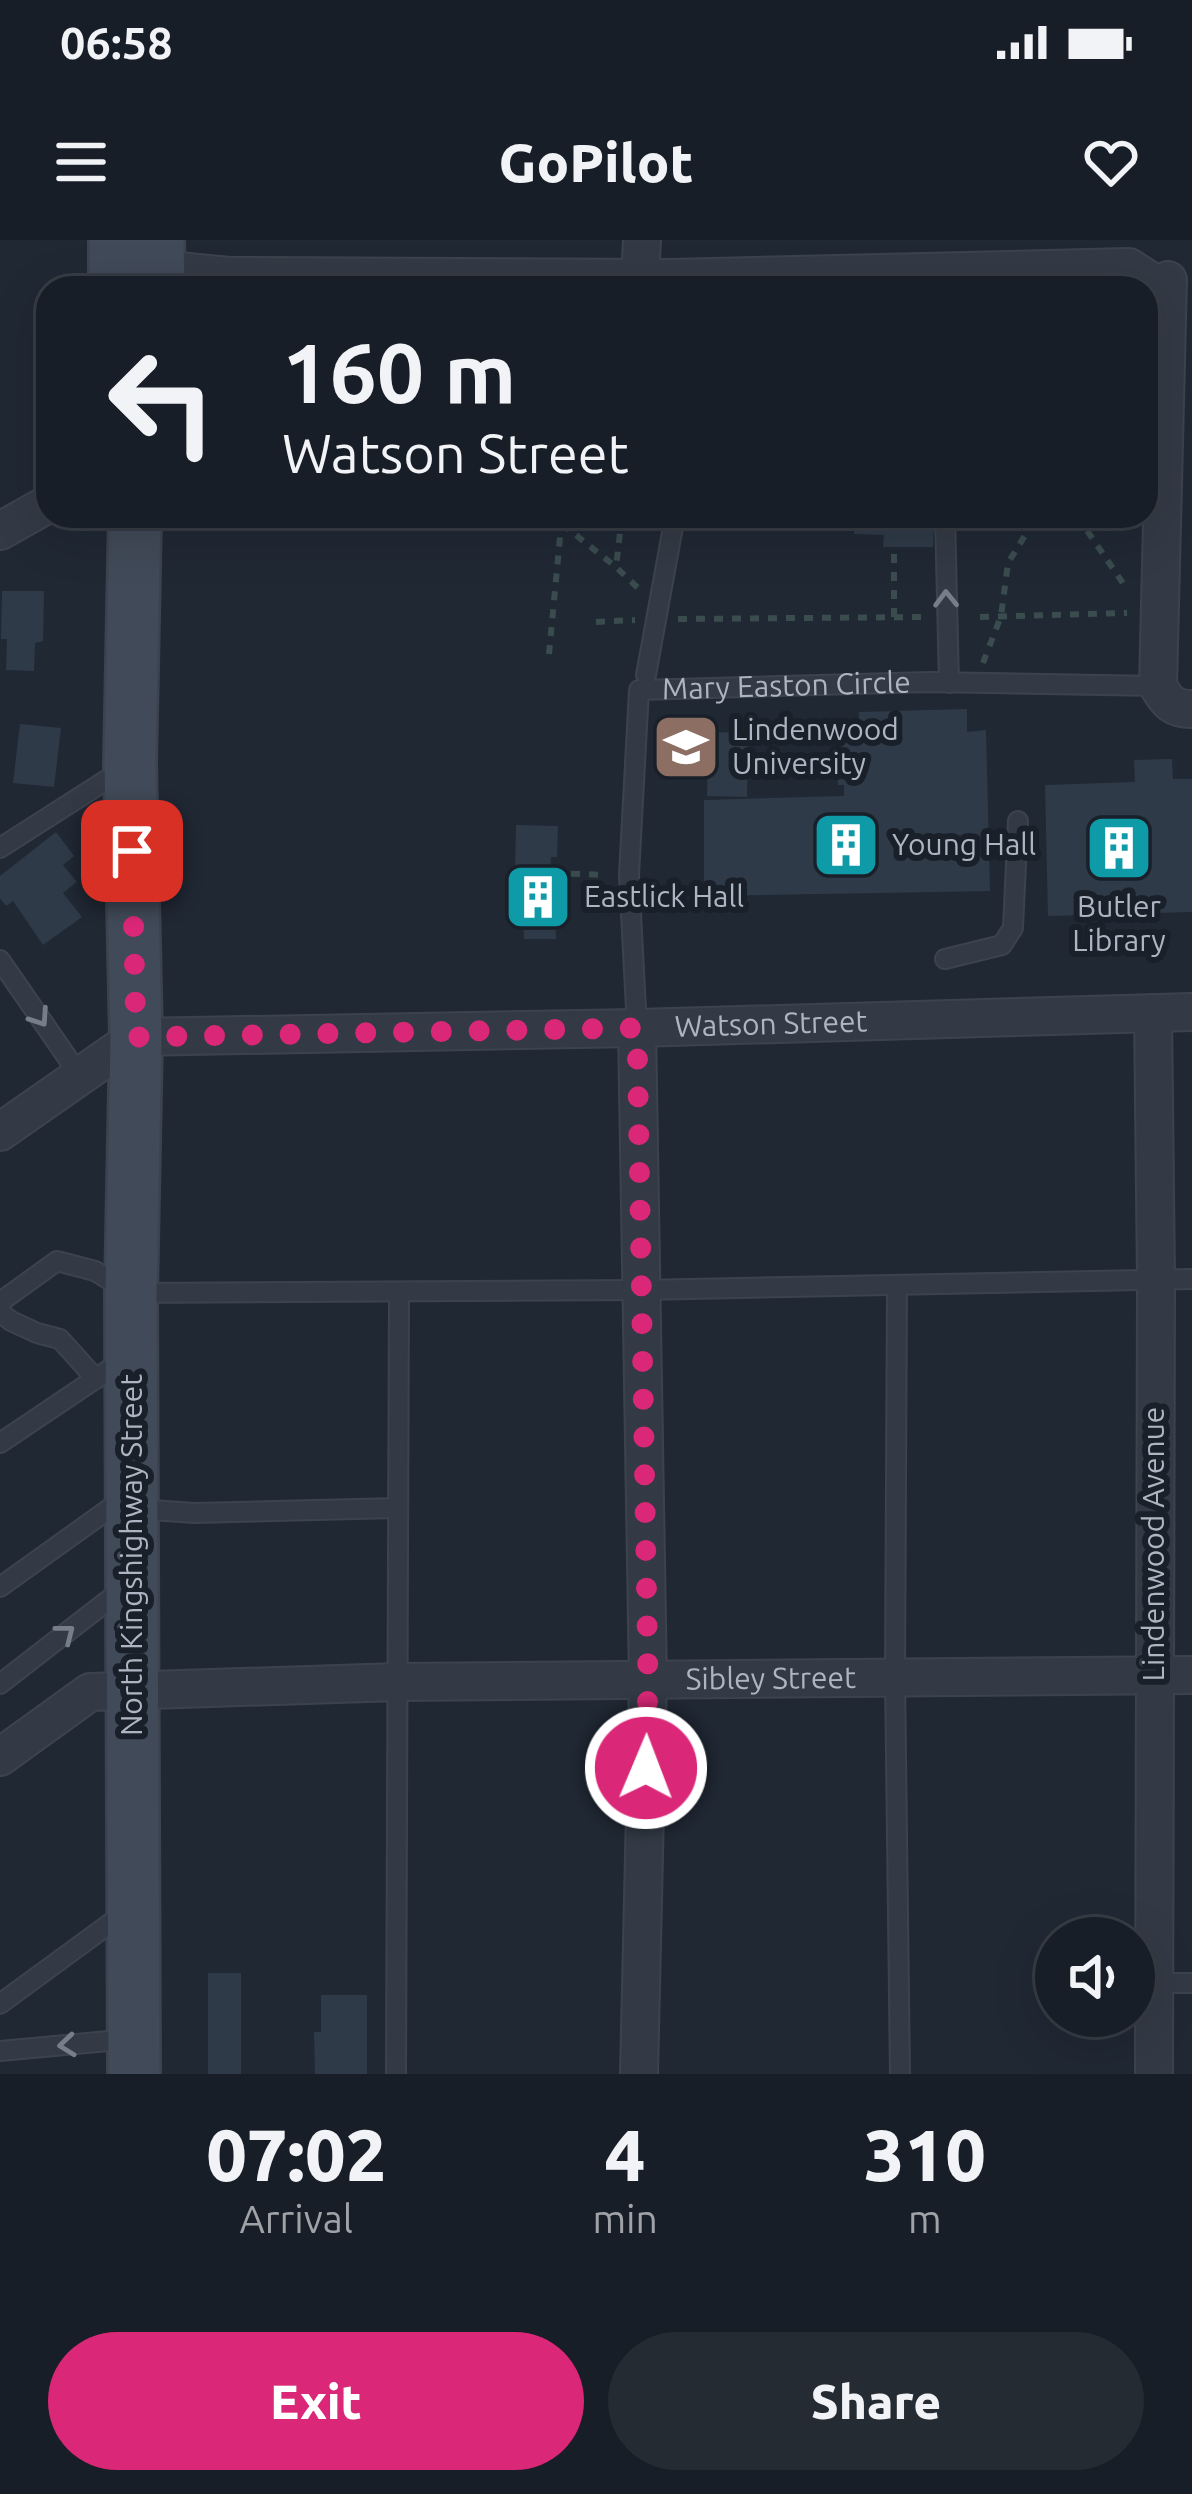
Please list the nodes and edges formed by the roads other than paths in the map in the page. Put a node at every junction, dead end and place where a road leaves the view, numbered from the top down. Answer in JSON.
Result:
{"nodes":[{"id":1,"x":115,"y":240,"type":"edge"},
{"id":2,"x":642,"y":240,"type":"edge"},
{"id":3,"x":148,"y":271,"type":"edge"},
{"id":4,"x":229,"y":276,"type":"edge"},
{"id":5,"x":640,"y":276,"type":"edge"},
{"id":6,"x":722,"y":276,"type":"edge"},
{"id":7,"x":1151,"y":276,"type":"edge"},
{"id":8,"x":1164,"y":282,"type":"edge"},
{"id":9,"x":36,"y":511,"type":"edge"},
{"id":10,"x":134,"y":528,"type":"edge"},
{"id":11,"x":673,"y":528,"type":"edge"},
{"id":12,"x":945,"y":528,"type":"edge"},
{"id":13,"x":0,"y":531,"type":"edge"},
{"id":14,"x":646,"y":675,"type":"dead end"},
{"id":15,"x":949,"y":682,"type":"junction"},
{"id":16,"x":1158,"y":686,"type":"junction"},
{"id":17,"x":1192,"y":709,"type":"edge"},
{"id":18,"x":130,"y":764,"type":"junction"},
{"id":19,"x":1018,"y":821,"type":"dead end"},
{"id":20,"x":0,"y":848,"type":"edge"},
{"id":21,"x":945,"y":959,"type":"dead end"},
{"id":22,"x":0,"y":960,"type":"edge"},
{"id":23,"x":1192,"y":1012,"type":"edge"},
{"id":24,"x":1153,"y":1013,"type":"junction"},
{"id":25,"x":637,"y":1028,"type":"junction"},
{"id":26,"x":136,"y":1037,"type":"junction"},
{"id":27,"x":80,"y":1076,"type":"junction"},
{"id":28,"x":0,"y":1132,"type":"edge"},
{"id":29,"x":1174,"y":1280,"type":"edge"},
{"id":30,"x":897,"y":1285,"type":"junction"},
{"id":31,"x":641,"y":1291,"type":"junction"},
{"id":32,"x":399,"y":1292,"type":"junction"},
{"id":33,"x":130,"y":1293,"type":"junction"},
{"id":34,"x":0,"y":1302,"type":"edge"},
{"id":35,"x":0,"y":1312,"type":"edge"},
{"id":36,"x":113,"y":1367,"type":"junction"},
{"id":37,"x":0,"y":1443,"type":"edge"},
{"id":38,"x":132,"y":1501,"type":"junction"},
{"id":39,"x":398,"y":1508,"type":"junction"},
{"id":40,"x":133,"y":1581,"type":"junction"},
{"id":41,"x":0,"y":1587,"type":"edge"},
{"id":42,"x":1192,"y":1676,"type":"edge"},
{"id":43,"x":895,"y":1677,"type":"junction"},
{"id":44,"x":1154,"y":1677,"type":"junction"},
{"id":45,"x":648,"y":1680,"type":"junction"},
{"id":46,"x":398,"y":1682,"type":"junction"},
{"id":47,"x":0,"y":1684,"type":"edge"},
{"id":48,"x":134,"y":1690,"type":"junction"},
{"id":49,"x":0,"y":1757,"type":"edge"},
{"id":50,"x":134,"y":1906,"type":"junction"},
{"id":51,"x":1154,"y":1917,"type":"edge"},
{"id":52,"x":1155,"y":1983,"type":"edge"},
{"id":53,"x":1192,"y":1983,"type":"edge"},
{"id":54,"x":0,"y":2004,"type":"edge"},
{"id":55,"x":1154,"y":2037,"type":"edge"},
{"id":56,"x":0,"y":2051,"type":"edge"},
{"id":57,"x":134,"y":2056,"type":"edge"},
{"id":58,"x":396,"y":2074,"type":"edge"},
{"id":59,"x":639,"y":2074,"type":"edge"},
{"id":60,"x":900,"y":2074,"type":"edge"},
{"id":61,"x":1154,"y":2074,"type":"edge"}],
"edges":[{"from":1,"to":3,"type":"main road"},
{"from":2,"to":5,"type":"street"},
{"from":3,"to":4,"type":"street"},
{"from":6,"to":7,"type":"street"},
{"from":8,"to":16,"type":"street"},
{"from":9,"to":13,"type":"street"},
{"from":10,"to":18,"type":"main road","name":"North Kingshighway Street"},
{"from":11,"to":14,"type":"lane"},
{"from":15,"to":12,"type":"lane","one_way":true},
{"from":15,"to":16,"type":"lane","name":"Mary Easton Circle"},
{"from":15,"to":25,"type":"lane","name":"Mary Easton Circle"},
{"from":16,"to":17,"type":"street"},
{"from":18,"to":20,"type":"lane"},
{"from":18,"to":26,"type":"main road","name":"North Kingshighway Street"},
{"from":19,"to":21,"type":"lane"},
{"from":22,"to":27,"type":"lane","one_way":true},
{"from":23,"to":24,"type":"street","name":"Watson Street"},
{"from":24,"to":25,"type":"street","name":"Watson Street"},
{"from":24,"to":29,"type":"street","name":"Lindenwood Avenue"},
{"from":25,"to":26,"type":"street","name":"Watson Street"},
{"from":25,"to":31,"type":"street"},
{"from":26,"to":27,"type":"street"},
{"from":26,"to":33,"type":"main road","name":"North Kingshighway Street"},
{"from":27,"to":28,"type":"street"},
{"from":29,"to":30,"type":"lane"},
{"from":29,"to":44,"type":"street","name":"Lindenwood Avenue"},
{"from":30,"to":31,"type":"lane"},
{"from":30,"to":43,"type":"lane"},
{"from":31,"to":32,"type":"lane"},
{"from":31,"to":45,"type":"street"},
{"from":32,"to":33,"type":"lane"},
{"from":32,"to":39,"type":"lane"},
{"from":33,"to":34,"type":"lane"},
{"from":33,"to":36,"type":"main road","name":"North Kingshighway Street"},
{"from":35,"to":36,"type":"lane"},
{"from":36,"to":37,"type":"lane"},
{"from":36,"to":38,"type":"main road","name":"North Kingshighway Street"},
{"from":38,"to":39,"type":"lane"},
{"from":38,"to":40,"type":"main road","name":"North Kingshighway Street"},
{"from":38,"to":41,"type":"lane"},
{"from":39,"to":46,"type":"lane"},
{"from":47,"to":40,"type":"lane","one_way":true},
{"from":40,"to":48,"type":"main road","name":"North Kingshighway Street"},
{"from":42,"to":44,"type":"street","name":"Sibley Street"},
{"from":43,"to":44,"type":"street","name":"Sibley Street"},
{"from":43,"to":45,"type":"street","name":"Sibley Street"},
{"from":43,"to":60,"type":"lane"},
{"from":44,"to":51,"type":"street","name":"Lindenwood Avenue"},
{"from":45,"to":46,"type":"street","name":"Sibley Street"},
{"from":45,"to":59,"type":"street"},
{"from":46,"to":48,"type":"street","name":"Sibley Street"},
{"from":46,"to":58,"type":"lane"},
{"from":48,"to":49,"type":"street","name":"Sibley Street"},
{"from":48,"to":50,"type":"main road","name":"North Kingshighway Street"},
{"from":50,"to":54,"type":"lane"},
{"from":50,"to":57,"type":"main road","name":"North Kingshighway Street"},
{"from":52,"to":53,"type":"lane"},
{"from":55,"to":61,"type":"street","name":"Lindenwood Avenue"},
{"from":57,"to":56,"type":"lane","one_way":true}]}
